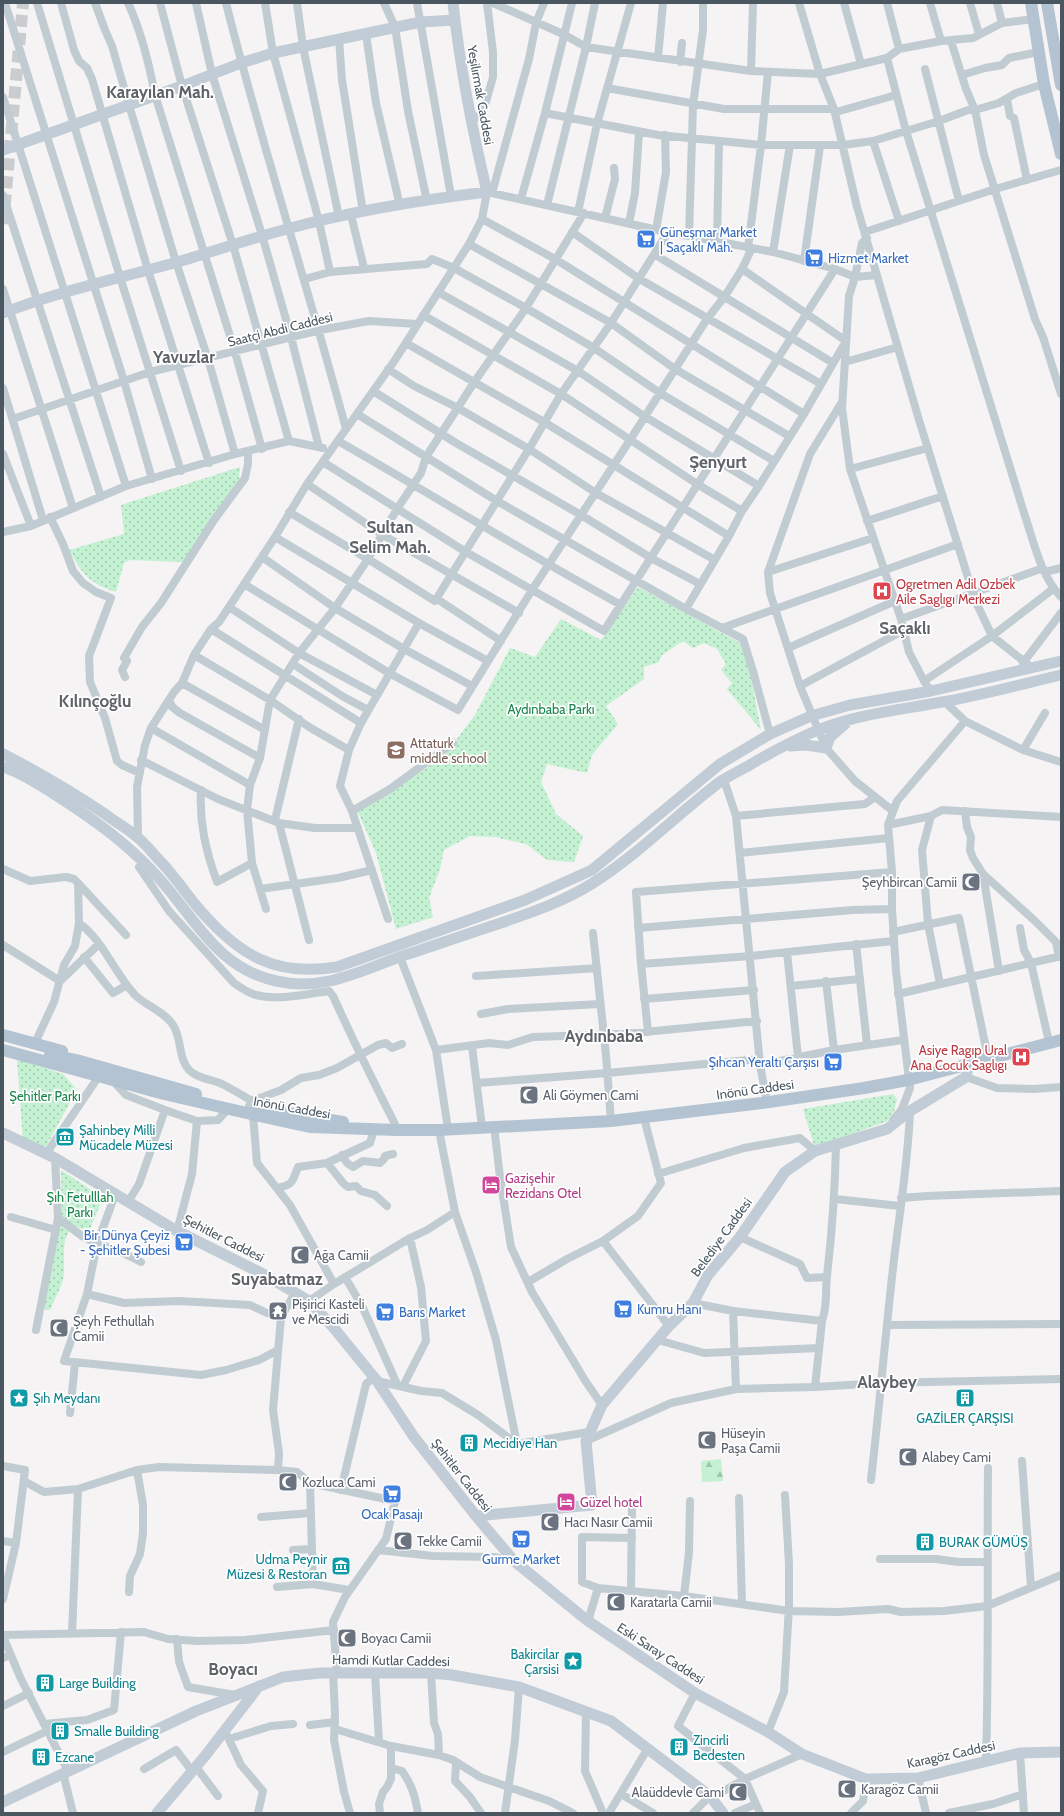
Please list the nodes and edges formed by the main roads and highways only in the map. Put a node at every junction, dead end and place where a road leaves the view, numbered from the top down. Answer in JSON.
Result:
{"nodes":[{"id":1,"x":1031,"y":3,"type":"edge"},
{"id":2,"x":1047,"y":3,"type":"edge"},
{"id":3,"x":1061,"y":85,"type":"edge"},
{"id":4,"x":1061,"y":154,"type":"edge"},
{"id":5,"x":1061,"y":1035,"type":"edge"},
{"id":6,"x":5,"y":1037,"type":"edge"},
{"id":7,"x":1057,"y":1042,"type":"edge"},
{"id":8,"x":3,"y":1050,"type":"edge"},
{"id":9,"x":58,"y":1057,"type":"junction"},
{"id":10,"x":164,"y":1085,"type":"junction"},
{"id":11,"x":136,"y":1086,"type":"junction"},
{"id":12,"x":251,"y":1107,"type":"junction"},
{"id":13,"x":443,"y":1129,"type":"junction"}],
"edges":[{"from":1,"to":4,"type":"main road"},
{"from":2,"to":3,"type":"main road"},
{"from":5,"to":7,"type":"main road","name":"Inönü Caddesi"},
{"from":6,"to":9,"type":"main road"},
{"from":6,"to":10,"type":"main road"},
{"from":7,"to":13,"type":"main road","name":"Inönü Caddesi"},
{"from":8,"to":11,"type":"main road"},
{"from":9,"to":10,"type":"main road"},
{"from":9,"to":11,"type":"main road"},
{"from":10,"to":12,"type":"main road","name":"Inönü Caddesi"},
{"from":11,"to":12,"type":"main road","name":"Inönü Caddesi"},
{"from":12,"to":13,"type":"main road","name":"Inönü Caddesi"},
{"from":12,"to":13,"type":"main road","name":"Inönü Caddesi"}]}
